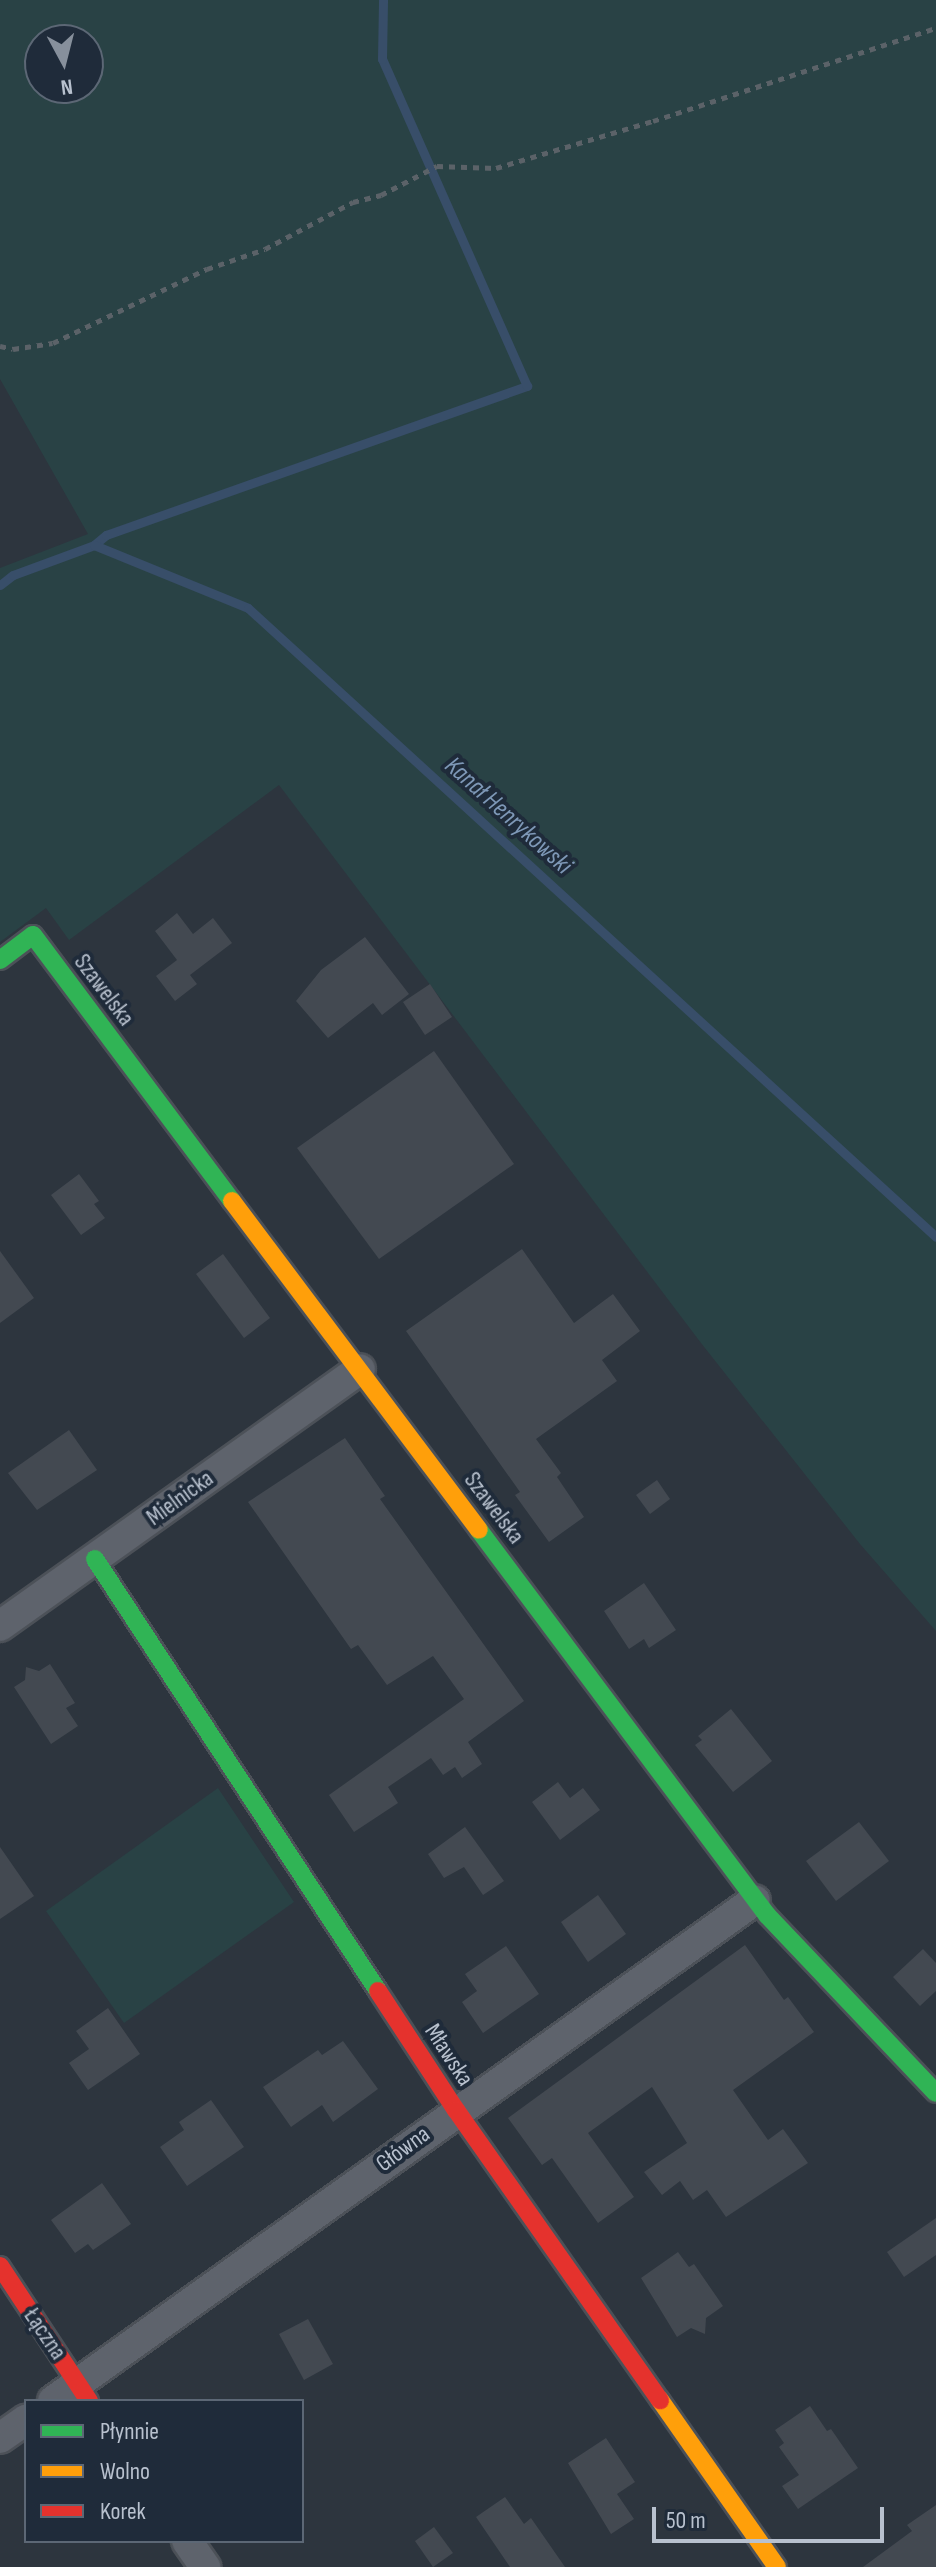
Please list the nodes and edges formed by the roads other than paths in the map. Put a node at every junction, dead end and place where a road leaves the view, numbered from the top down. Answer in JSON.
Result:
{"nodes":[{"id":1,"x":0,"y":960,"type":"edge"},
{"id":2,"x":360,"y":1369,"type":"junction"},
{"id":3,"x":95,"y":1559,"type":"junction"},
{"id":4,"x":0,"y":1626,"type":"edge"},
{"id":5,"x":755,"y":1900,"type":"junction"},
{"id":6,"x":936,"y":2093,"type":"edge"},
{"id":7,"x":456,"y":2110,"type":"junction"},
{"id":8,"x":0,"y":2266,"type":"edge"},
{"id":9,"x":84,"y":2392,"type":"edge"},
{"id":10,"x":60,"y":2399,"type":"edge"},
{"id":11,"x":24,"y":2421,"type":"edge"},
{"id":12,"x":0,"y":2438,"type":"edge"},
{"id":13,"x":188,"y":2543,"type":"edge"},
{"id":14,"x":205,"y":2567,"type":"edge"},
{"id":15,"x":777,"y":2567,"type":"edge"}],
"edges":[{"from":1,"to":2,"type":"street","name":"Szawelska"},
{"from":2,"to":3,"type":"street","name":"Mielnicka"},
{"from":2,"to":5,"type":"street","name":"Szawelska"},
{"from":3,"to":4,"type":"street","name":"Mielnicka"},
{"from":3,"to":7,"type":"street","name":"Mławska"},
{"from":5,"to":6,"type":"street","name":"Szawelska"},
{"from":5,"to":7,"type":"street","name":"Główna"},
{"from":7,"to":9,"type":"street","name":"Główna"},
{"from":7,"to":15,"type":"street","name":"Mławska"},
{"from":8,"to":9,"type":"street","name":"Łączna"},
{"from":9,"to":10,"type":"street","name":"Główna"},
{"from":11,"to":12,"type":"street"},
{"from":13,"to":14,"type":"street"}]}
